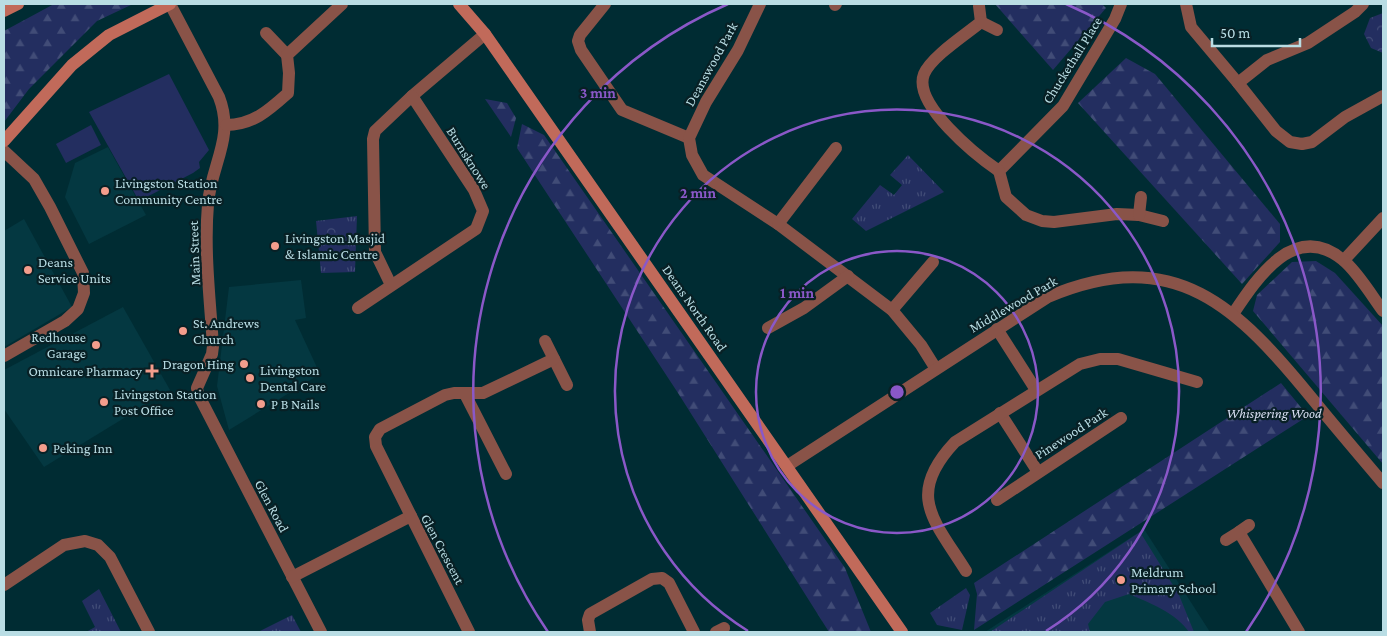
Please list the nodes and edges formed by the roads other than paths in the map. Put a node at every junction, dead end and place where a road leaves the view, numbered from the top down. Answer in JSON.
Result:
{"nodes":[{"id":1,"x":18,"y":4,"type":"edge"},
{"id":2,"x":170,"y":4,"type":"edge"},
{"id":3,"x":342,"y":4,"type":"edge"},
{"id":4,"x":459,"y":4,"type":"edge"},
{"id":5,"x":605,"y":4,"type":"edge"},
{"id":6,"x":760,"y":4,"type":"edge"},
{"id":7,"x":1121,"y":4,"type":"edge"},
{"id":8,"x":1186,"y":4,"type":"edge"},
{"id":9,"x":1363,"y":4,"type":"edge"},
{"id":10,"x":979,"y":6,"type":"dead end"},
{"id":11,"x":4,"y":11,"type":"edge"},
{"id":12,"x":981,"y":22,"type":"junction"},
{"id":13,"x":997,"y":30,"type":"dead end"},
{"id":14,"x":266,"y":33,"type":"dead end"},
{"id":15,"x":485,"y":34,"type":"junction"},
{"id":16,"x":287,"y":55,"type":"junction"},
{"id":17,"x":1238,"y":83,"type":"junction"},
{"id":18,"x":412,"y":96,"type":"junction"},
{"id":19,"x":1383,"y":96,"type":"edge"},
{"id":20,"x":226,"y":125,"type":"junction"},
{"id":21,"x":689,"y":138,"type":"junction"},
{"id":22,"x":4,"y":141,"type":"edge"},
{"id":23,"x":836,"y":148,"type":"dead end"},
{"id":24,"x":4,"y":152,"type":"edge"},
{"id":25,"x":999,"y":170,"type":"junction"},
{"id":26,"x":1141,"y":197,"type":"dead end"},
{"id":27,"x":1139,"y":215,"type":"junction"},
{"id":28,"x":1383,"y":218,"type":"edge"},
{"id":29,"x":1163,"y":221,"type":"dead end"},
{"id":30,"x":778,"y":224,"type":"junction"},
{"id":31,"x":1344,"y":260,"type":"junction"},
{"id":32,"x":933,"y":262,"type":"dead end"},
{"id":33,"x":848,"y":276,"type":"junction"},
{"id":34,"x":391,"y":285,"type":"junction"},
{"id":35,"x":358,"y":308,"type":"dead end"},
{"id":36,"x":892,"y":310,"type":"junction"},
{"id":37,"x":1383,"y":311,"type":"edge"},
{"id":38,"x":1234,"y":314,"type":"junction"},
{"id":39,"x":768,"y":328,"type":"dead end"},
{"id":40,"x":997,"y":329,"type":"junction"},
{"id":41,"x":545,"y":341,"type":"dead end"},
{"id":42,"x":4,"y":356,"type":"edge"},
{"id":43,"x":554,"y":359,"type":"junction"},
{"id":44,"x":936,"y":369,"type":"junction"},
{"id":45,"x":1197,"y":382,"type":"dead end"},
{"id":46,"x":567,"y":386,"type":"dead end"},
{"id":47,"x":1036,"y":390,"type":"junction"},
{"id":48,"x":198,"y":394,"type":"joint"},
{"id":49,"x":465,"y":394,"type":"junction"},
{"id":50,"x":1000,"y":413,"type":"junction"},
{"id":51,"x":1121,"y":418,"type":"dead end"},
{"id":52,"x":787,"y":466,"type":"junction"},
{"id":53,"x":1038,"y":472,"type":"junction"},
{"id":54,"x":506,"y":474,"type":"dead end"},
{"id":55,"x":1383,"y":483,"type":"edge"},
{"id":56,"x":997,"y":500,"type":"dead end"},
{"id":57,"x":411,"y":516,"type":"junction"},
{"id":58,"x":1226,"y":540,"type":"dead end"},
{"id":59,"x":966,"y":571,"type":"dead end"},
{"id":60,"x":292,"y":577,"type":"junction"},
{"id":61,"x":4,"y":585,"type":"edge"},
{"id":62,"x":149,"y":632,"type":"edge"},
{"id":63,"x":321,"y":632,"type":"edge"},
{"id":64,"x":468,"y":632,"type":"edge"},
{"id":65,"x":590,"y":632,"type":"edge"},
{"id":66,"x":694,"y":632,"type":"edge"},
{"id":67,"x":902,"y":632,"type":"edge"},
{"id":68,"x":1299,"y":632,"type":"edge"}],
"edges":[{"from":1,"to":11,"type":"street"},
{"from":2,"to":20,"type":"street","name":"Main Street"},
{"from":2,"to":22,"type":"street"},
{"from":3,"to":16,"type":"street"},
{"from":4,"to":15,"type":"street","name":"Deans North Road"},
{"from":5,"to":21,"type":"street"},
{"from":6,"to":21,"type":"street","name":"Deanswood Park"},
{"from":7,"to":25,"type":"street","name":"Chuckethall Place"},
{"from":8,"to":17,"type":"street"},
{"from":9,"to":17,"type":"street"},
{"from":10,"to":12,"type":"street"},
{"from":12,"to":13,"type":"street"},
{"from":12,"to":25,"type":"street"},
{"from":14,"to":16,"type":"street"},
{"from":15,"to":18,"type":"street"},
{"from":15,"to":52,"type":"street","name":"Deans North Road"},
{"from":16,"to":20,"type":"street"},
{"from":17,"to":19,"type":"street"},
{"from":18,"to":34,"type":"street"},
{"from":18,"to":34,"type":"street","name":"Burnsknowe"},
{"from":20,"to":48,"type":"street","name":"Main Street"},
{"from":21,"to":30,"type":"street"},
{"from":23,"to":30,"type":"street"},
{"from":24,"to":42,"type":"street"},
{"from":25,"to":27,"type":"street"},
{"from":26,"to":27,"type":"street"},
{"from":27,"to":29,"type":"street"},
{"from":28,"to":31,"type":"street"},
{"from":30,"to":33,"type":"street"},
{"from":31,"to":37,"type":"street"},
{"from":31,"to":38,"type":"street"},
{"from":32,"to":36,"type":"street"},
{"from":33,"to":36,"type":"street"},
{"from":33,"to":39,"type":"street"},
{"from":34,"to":35,"type":"street","name":"Burnsknowe"},
{"from":36,"to":44,"type":"street"},
{"from":38,"to":40,"type":"street","name":"Middlewood Park"},
{"from":38,"to":55,"type":"street","name":"Middlewood Park"},
{"from":40,"to":44,"type":"street","name":"Middlewood Park"},
{"from":40,"to":47,"type":"street"},
{"from":41,"to":43,"type":"street"},
{"from":43,"to":46,"type":"street"},
{"from":43,"to":49,"type":"street"},
{"from":44,"to":52,"type":"street","name":"Middlewood Park"},
{"from":45,"to":47,"type":"street"},
{"from":47,"to":50,"type":"street"},
{"from":48,"to":60,"type":"street","name":"Glen Road"},
{"from":49,"to":54,"type":"street"},
{"from":49,"to":57,"type":"street"},
{"from":50,"to":53,"type":"street","name":"Pinewood Park"},
{"from":50,"to":59,"type":"street"},
{"from":51,"to":53,"type":"street","name":"Pinewood Park"},
{"from":52,"to":67,"type":"street","name":"Deans North Road"},
{"from":53,"to":56,"type":"street","name":"Pinewood Park"},
{"from":57,"to":60,"type":"street","name":"Glen Crescent"},
{"from":57,"to":64,"type":"street","name":"Glen Crescent"},
{"from":58,"to":68,"type":"street"},
{"from":60,"to":63,"type":"street","name":"Glen Road"},
{"from":61,"to":62,"type":"street"},
{"from":65,"to":66,"type":"street"}]}
